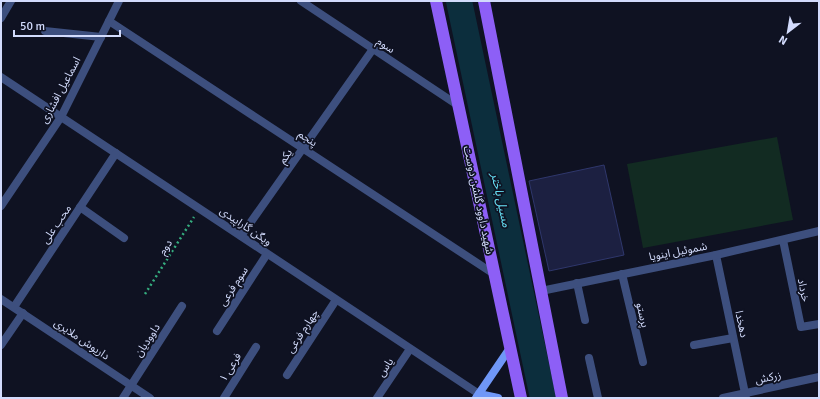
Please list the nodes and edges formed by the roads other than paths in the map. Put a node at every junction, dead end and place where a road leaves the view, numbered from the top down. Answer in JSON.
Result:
{"nodes":[{"id":1,"x":11,"y":1,"type":"edge"},
{"id":2,"x":119,"y":1,"type":"edge"},
{"id":3,"x":301,"y":1,"type":"edge"},
{"id":4,"x":436,"y":1,"type":"edge"},
{"id":5,"x":484,"y":1,"type":"edge"},
{"id":6,"x":1,"y":18,"type":"edge"},
{"id":7,"x":109,"y":21,"type":"junction"},
{"id":8,"x":45,"y":31,"type":"dead end"},
{"id":9,"x":101,"y":37,"type":"junction"},
{"id":10,"x":373,"y":49,"type":"junction"},
{"id":11,"x":1,"y":77,"type":"edge"},
{"id":12,"x":459,"y":106,"type":"junction"},
{"id":13,"x":61,"y":117,"type":"junction"},
{"id":14,"x":304,"y":148,"type":"junction"},
{"id":15,"x":116,"y":153,"type":"junction"},
{"id":16,"x":1,"y":206,"type":"edge"},
{"id":17,"x":80,"y":207,"type":"junction"},
{"id":18,"x":819,"y":231,"type":"edge"},
{"id":19,"x":241,"y":236,"type":"junction"},
{"id":20,"x":124,"y":238,"type":"dead end"},
{"id":21,"x":783,"y":240,"type":"junction"},
{"id":22,"x":267,"y":254,"type":"junction"},
{"id":23,"x":716,"y":255,"type":"junction"},
{"id":24,"x":494,"y":274,"type":"junction"},
{"id":25,"x":622,"y":274,"type":"junction"},
{"id":26,"x":577,"y":283,"type":"junction"},
{"id":27,"x":540,"y":291,"type":"junction"},
{"id":28,"x":1,"y":298,"type":"edge"},
{"id":29,"x":336,"y":300,"type":"junction"},
{"id":30,"x":182,"y":306,"type":"dead end"},
{"id":31,"x":14,"y":307,"type":"junction"},
{"id":32,"x":23,"y":313,"type":"junction"},
{"id":33,"x":585,"y":320,"type":"dead end"},
{"id":34,"x":819,"y":324,"type":"edge"},
{"id":35,"x":217,"y":331,"type":"dead end"},
{"id":36,"x":733,"y":338,"type":"junction"},
{"id":37,"x":694,"y":344,"type":"dead end"},
{"id":38,"x":1,"y":345,"type":"edge"},
{"id":39,"x":256,"y":347,"type":"dead end"},
{"id":40,"x":510,"y":348,"type":"junction"},
{"id":41,"x":410,"y":349,"type":"junction"},
{"id":42,"x":589,"y":358,"type":"dead end"},
{"id":43,"x":643,"y":362,"type":"dead end"},
{"id":44,"x":287,"y":375,"type":"dead end"},
{"id":45,"x":819,"y":377,"type":"edge"},
{"id":46,"x":130,"y":385,"type":"junction"},
{"id":47,"x":477,"y":396,"type":"edge"},
{"id":48,"x":745,"y":396,"type":"edge"},
{"id":49,"x":123,"y":398,"type":"edge"},
{"id":50,"x":150,"y":398,"type":"edge"},
{"id":51,"x":224,"y":398,"type":"edge"},
{"id":52,"x":377,"y":398,"type":"edge"},
{"id":53,"x":498,"y":398,"type":"edge"},
{"id":54,"x":521,"y":398,"type":"edge"},
{"id":55,"x":562,"y":398,"type":"edge"},
{"id":56,"x":598,"y":398,"type":"edge"},
{"id":57,"x":723,"y":398,"type":"edge"}],
"edges":[{"from":1,"to":6,"type":"street"},
{"from":2,"to":7,"type":"street","name":"اسماعیل افشاری"},
{"from":3,"to":10,"type":"street","name":"سوم"},
{"from":4,"to":12,"type":"main road","name":"شهید داوود گلشن دوست"},
{"from":5,"to":27,"type":"main road"},
{"from":7,"to":9,"type":"street","name":"اسماعیل افشاری"},
{"from":7,"to":14,"type":"street","name":"پنجم"},
{"from":8,"to":9,"type":"street"},
{"from":9,"to":13,"type":"street","name":"اسماعیل افشاری"},
{"from":10,"to":12,"type":"street","name":"سوم"},
{"from":10,"to":14,"type":"street","name":"یکم"},
{"from":11,"to":13,"type":"street","name":"ویگن گاراپیدی"},
{"from":12,"to":24,"type":"main road","name":"شهید داوود گلشن دوست"},
{"from":13,"to":15,"type":"street","name":"ویگن گاراپیدی"},
{"from":13,"to":16,"type":"street","name":"اسماعیل افشاری"},
{"from":14,"to":19,"type":"street","name":"یکم"},
{"from":14,"to":24,"type":"street","name":"پنجم"},
{"from":15,"to":17,"type":"street","name":"محب علی"},
{"from":15,"to":19,"type":"street","name":"ویگن گاراپیدی"},
{"from":17,"to":20,"type":"street"},
{"from":17,"to":31,"type":"street","name":"محب علی"},
{"from":18,"to":21,"type":"street","name":"شموئیل اینویا"},
{"from":19,"to":22,"type":"street","name":"ویگن گاراپیدی"},
{"from":21,"to":23,"type":"street","name":"شموئیل اینویا"},
{"from":21,"to":34,"type":"street","name":"خرداد"},
{"from":22,"to":29,"type":"street","name":"ویگن گاراپیدی"},
{"from":22,"to":35,"type":"street","name":"سوم فرعی"},
{"from":23,"to":25,"type":"street","name":"شموئیل اینویا"},
{"from":23,"to":36,"type":"street","name":"دهخدا"},
{"from":24,"to":40,"type":"main road","name":"شهید داوود گلشن دوست"},
{"from":25,"to":26,"type":"street","name":"شموئیل اینویا"},
{"from":25,"to":43,"type":"street","name":"پرستو"},
{"from":26,"to":27,"type":"street","name":"شموئیل اینویا"},
{"from":26,"to":33,"type":"street"},
{"from":27,"to":55,"type":"main road"},
{"from":28,"to":31,"type":"street","name":"داریوش ملایری"},
{"from":29,"to":41,"type":"street","name":"ویگن گاراپیدی"},
{"from":29,"to":44,"type":"street","name":"چهارم فرعی"},
{"from":30,"to":46,"type":"street","name":"داوودیان"},
{"from":31,"to":32,"type":"street","name":"داریوش ملایری"},
{"from":32,"to":38,"type":"street"},
{"from":32,"to":46,"type":"street","name":"داریوش ملایری"},
{"from":36,"to":37,"type":"street"},
{"from":36,"to":48,"type":"street","name":"دهخدا"},
{"from":39,"to":51,"type":"street","name":"فرعی ۱"},
{"from":40,"to":47,"type":"main road"},
{"from":40,"to":54,"type":"main road","name":"شهید داوود گلشن دوست"},
{"from":41,"to":47,"type":"street","name":"ویگن گاراپیدی"},
{"from":41,"to":52,"type":"street","name":"یاس"},
{"from":42,"to":56,"type":"street"},
{"from":45,"to":48,"type":"street","name":"زرکش"},
{"from":46,"to":49,"type":"street","name":"داوودیان"},
{"from":46,"to":50,"type":"street","name":"داریوش ملایری"},
{"from":47,"to":53,"type":"main road"},
{"from":48,"to":57,"type":"street","name":"زرکش"}]}
